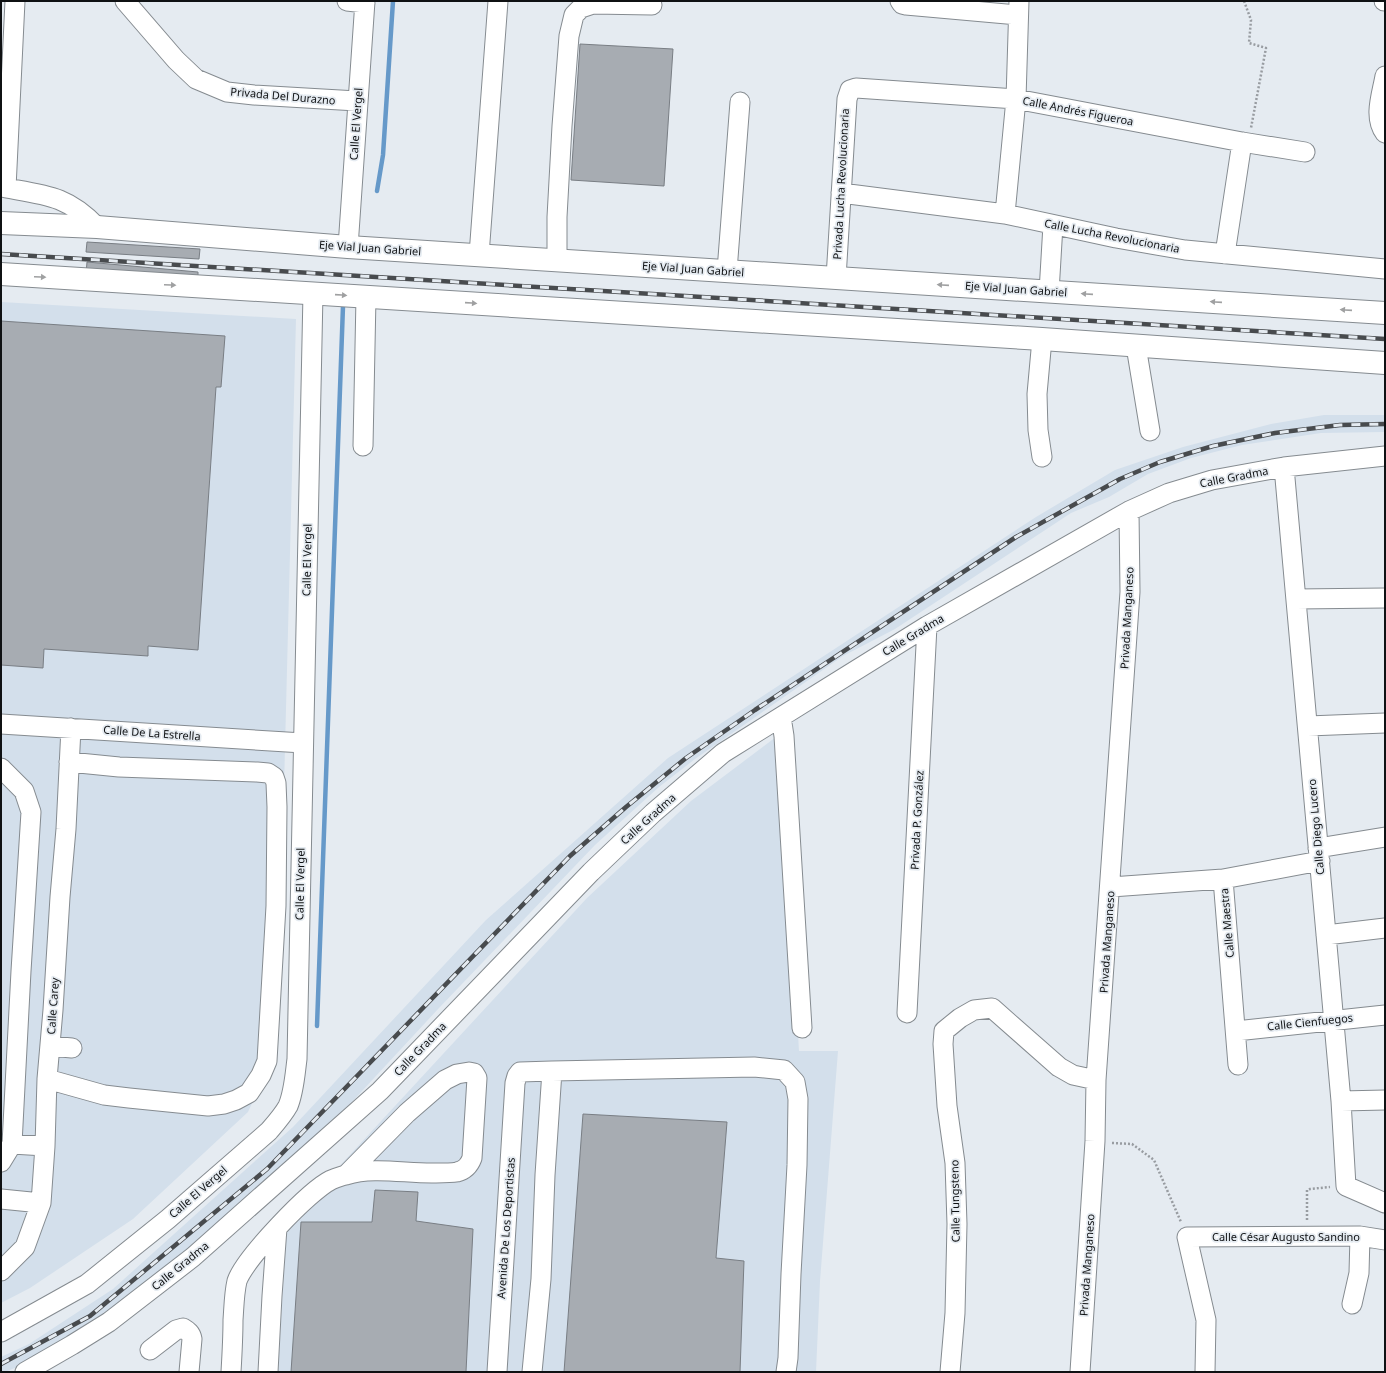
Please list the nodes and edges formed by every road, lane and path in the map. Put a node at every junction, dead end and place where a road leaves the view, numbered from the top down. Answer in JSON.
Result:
{"nodes":[{"id":1,"x":15,"y":1,"type":"edge"},
{"id":2,"x":125,"y":1,"type":"edge"},
{"id":3,"x":498,"y":1,"type":"edge"},
{"id":4,"x":900,"y":1,"type":"edge"},
{"id":5,"x":1244,"y":1,"type":"edge"},
{"id":6,"x":359,"y":2,"type":"edge"},
{"id":7,"x":652,"y":5,"type":"dead end"},
{"id":8,"x":1018,"y":8,"type":"edge"},
{"id":9,"x":1385,"y":76,"type":"edge"},
{"id":10,"x":850,"y":90,"type":"joint"},
{"id":11,"x":1016,"y":99,"type":"junction"},
{"id":12,"x":357,"y":101,"type":"junction"},
{"id":13,"x":740,"y":102,"type":"dead end"},
{"id":14,"x":1385,"y":133,"type":"edge"},
{"id":15,"x":1242,"y":142,"type":"junction"},
{"id":16,"x":1304,"y":152,"type":"dead end"},
{"id":17,"x":4,"y":188,"type":"edge"},
{"id":18,"x":841,"y":193,"type":"junction"},
{"id":19,"x":1005,"y":214,"type":"junction"},
{"id":20,"x":1,"y":223,"type":"edge"},
{"id":21,"x":1053,"y":225,"type":"junction"},
{"id":22,"x":97,"y":227,"type":"junction"},
{"id":23,"x":348,"y":247,"type":"junction"},
{"id":24,"x":1225,"y":254,"type":"junction"},
{"id":25,"x":479,"y":255,"type":"junction"},
{"id":26,"x":557,"y":260,"type":"junction"},
{"id":27,"x":1385,"y":269,"type":"edge"},
{"id":28,"x":727,"y":271,"type":"junction"},
{"id":29,"x":1,"y":274,"type":"edge"},
{"id":30,"x":836,"y":278,"type":"junction"},
{"id":31,"x":1049,"y":292,"type":"junction"},
{"id":32,"x":313,"y":293,"type":"junction"},
{"id":33,"x":366,"y":297,"type":"junction"},
{"id":34,"x":1385,"y":313,"type":"edge"},
{"id":35,"x":1042,"y":340,"type":"junction"},
{"id":36,"x":1136,"y":346,"type":"junction"},
{"id":37,"x":1385,"y":363,"type":"edge"},
{"id":38,"x":1150,"y":432,"type":"dead end"},
{"id":39,"x":363,"y":446,"type":"dead end"},
{"id":40,"x":1385,"y":456,"type":"edge"},
{"id":41,"x":1042,"y":457,"type":"dead end"},
{"id":42,"x":1284,"y":467,"type":"junction"},
{"id":43,"x":1129,"y":511,"type":"junction"},
{"id":44,"x":1385,"y":598,"type":"edge"},
{"id":45,"x":1296,"y":599,"type":"junction"},
{"id":46,"x":927,"y":626,"type":"junction"},
{"id":47,"x":781,"y":717,"type":"junction"},
{"id":48,"x":1385,"y":723,"type":"edge"},
{"id":49,"x":1,"y":724,"type":"edge"},
{"id":50,"x":1308,"y":726,"type":"junction"},
{"id":51,"x":71,"y":728,"type":"junction"},
{"id":52,"x":303,"y":743,"type":"junction"},
{"id":53,"x":69,"y":762,"type":"junction"},
{"id":54,"x":1,"y":768,"type":"edge"},
{"id":55,"x":1385,"y":837,"type":"edge"},
{"id":56,"x":1319,"y":854,"type":"junction"},
{"id":57,"x":1223,"y":879,"type":"junction"},
{"id":58,"x":1110,"y":887,"type":"junction"},
{"id":59,"x":1385,"y":928,"type":"edge"},
{"id":60,"x":1326,"y":935,"type":"junction"},
{"id":61,"x":907,"y":1013,"type":"dead end"},
{"id":62,"x":1385,"y":1015,"type":"edge"},
{"id":63,"x":1333,"y":1019,"type":"junction"},
{"id":64,"x":802,"y":1028,"type":"dead end"},
{"id":65,"x":1236,"y":1031,"type":"junction"},
{"id":66,"x":50,"y":1046,"type":"junction"},
{"id":67,"x":72,"y":1048,"type":"dead end"},
{"id":68,"x":1238,"y":1066,"type":"dead end"},
{"id":69,"x":552,"y":1071,"type":"junction"},
{"id":70,"x":47,"y":1079,"type":"junction"},
{"id":71,"x":1096,"y":1080,"type":"junction"},
{"id":72,"x":1341,"y":1100,"type":"junction"},
{"id":73,"x":1385,"y":1100,"type":"edge"},
{"id":74,"x":1095,"y":1141,"type":"junction"},
{"id":75,"x":12,"y":1144,"type":"junction"},
{"id":76,"x":45,"y":1146,"type":"junction"},
{"id":77,"x":1,"y":1162,"type":"edge"},
{"id":78,"x":347,"y":1174,"type":"junction"},
{"id":79,"x":1346,"y":1186,"type":"junction"},
{"id":80,"x":41,"y":1203,"type":"junction"},
{"id":81,"x":1385,"y":1203,"type":"edge"},
{"id":82,"x":4,"y":1205,"type":"edge"},
{"id":83,"x":277,"y":1228,"type":"junction"},
{"id":84,"x":1307,"y":1236,"type":"junction"},
{"id":85,"x":1360,"y":1236,"type":"junction"},
{"id":86,"x":1187,"y":1237,"type":"junction"},
{"id":87,"x":1385,"y":1240,"type":"edge"},
{"id":88,"x":1,"y":1271,"type":"edge"},
{"id":89,"x":1352,"y":1304,"type":"dead end"},
{"id":90,"x":1,"y":1332,"type":"edge"},
{"id":91,"x":150,"y":1350,"type":"dead end"},
{"id":92,"x":25,"y":1372,"type":"edge"},
{"id":93,"x":189,"y":1372,"type":"edge"},
{"id":94,"x":231,"y":1372,"type":"edge"},
{"id":95,"x":268,"y":1372,"type":"edge"},
{"id":96,"x":497,"y":1372,"type":"edge"},
{"id":97,"x":532,"y":1372,"type":"edge"},
{"id":98,"x":786,"y":1372,"type":"edge"},
{"id":99,"x":950,"y":1372,"type":"edge"},
{"id":100,"x":1080,"y":1372,"type":"edge"},
{"id":101,"x":1206,"y":1372,"type":"edge"}],
"edges":[{"from":1,"to":17,"type":"street"},
{"from":2,"to":12,"type":"street","name":"Privada Del Durazno"},
{"from":3,"to":25,"type":"street"},
{"from":4,"to":8,"type":"street"},
{"from":5,"to":15,"type":"path"},
{"from":6,"to":12,"type":"street","name":"Calle El Vergel"},
{"from":7,"to":26,"type":"street"},
{"from":8,"to":11,"type":"street"},
{"from":9,"to":14,"type":"street"},
{"from":10,"to":11,"type":"street","name":"Calle Andrés Figueroa"},
{"from":10,"to":18,"type":"street","name":"Privada Lucha Revolucionaria"},
{"from":11,"to":15,"type":"street","name":"Calle Andrés Figueroa"},
{"from":11,"to":19,"type":"street"},
{"from":12,"to":23,"type":"street","name":"Calle El Vergel"},
{"from":13,"to":28,"type":"street"},
{"from":15,"to":16,"type":"street","name":"Calle Andrés Figueroa"},
{"from":15,"to":24,"type":"street"},
{"from":17,"to":22,"type":"street"},
{"from":18,"to":19,"type":"street","name":"Calle Lucha Revolucionaria"},
{"from":18,"to":30,"type":"street","name":"Privada Lucha Revolucionaria"},
{"from":19,"to":21,"type":"street","name":"Calle Lucha Revolucionaria"},
{"from":20,"to":22,"type":"main road","name":"Eje Vial Juan Gabriel"},
{"from":21,"to":24,"type":"street","name":"Calle Lucha Revolucionaria"},
{"from":21,"to":31,"type":"street"},
{"from":22,"to":23,"type":"main road","name":"Eje Vial Juan Gabriel"},
{"from":23,"to":25,"type":"main road","name":"Eje Vial Juan Gabriel"},
{"from":24,"to":27,"type":"street","name":"Calle Lucha Revolucionaria"},
{"from":25,"to":26,"type":"main road","name":"Eje Vial Juan Gabriel"},
{"from":26,"to":28,"type":"main road","name":"Eje Vial Juan Gabriel"},
{"from":28,"to":30,"type":"main road","name":"Eje Vial Juan Gabriel"},
{"from":29,"to":32,"type":"main road","one_way":true},
{"from":31,"to":30,"type":"main road","name":"Eje Vial Juan Gabriel","one_way":true},
{"from":34,"to":31,"type":"main road","name":"Eje Vial Juan Gabriel","one_way":true},
{"from":32,"to":33,"type":"main road","one_way":true},
{"from":32,"to":52,"type":"street","name":"Calle El Vergel"},
{"from":33,"to":35,"type":"main road","one_way":true},
{"from":33,"to":39,"type":"street"},
{"from":35,"to":36,"type":"main road"},
{"from":35,"to":41,"type":"street"},
{"from":36,"to":37,"type":"main road"},
{"from":36,"to":38,"type":"street"},
{"from":40,"to":42,"type":"street","name":"Calle Gradma"},
{"from":42,"to":43,"type":"street","name":"Calle Gradma"},
{"from":42,"to":45,"type":"street","name":"Calle Diego Lucero"},
{"from":43,"to":46,"type":"street","name":"Calle Gradma"},
{"from":43,"to":58,"type":"street","name":"Privada Manganeso"},
{"from":44,"to":45,"type":"street"},
{"from":45,"to":50,"type":"street","name":"Calle Diego Lucero"},
{"from":46,"to":47,"type":"street","name":"Calle Gradma"},
{"from":46,"to":61,"type":"street","name":"Privada P. González"},
{"from":47,"to":64,"type":"street"},
{"from":47,"to":92,"type":"street","name":"Calle Gradma"},
{"from":48,"to":50,"type":"street"},
{"from":49,"to":51,"type":"street","name":"Calle De La Estrella"},
{"from":50,"to":56,"type":"street","name":"Calle Diego Lucero"},
{"from":51,"to":52,"type":"street","name":"Calle De La Estrella"},
{"from":51,"to":53,"type":"street","name":"Calle Carey"},
{"from":52,"to":90,"type":"street","name":"Calle El Vergel"},
{"from":53,"to":66,"type":"street","name":"Calle Carey"},
{"from":53,"to":70,"type":"street"},
{"from":54,"to":75,"type":"street"},
{"from":55,"to":56,"type":"street","name":"Calle Maestra"},
{"from":56,"to":57,"type":"street","name":"Calle Maestra"},
{"from":56,"to":60,"type":"street","name":"Calle Diego Lucero"},
{"from":57,"to":58,"type":"street"},
{"from":57,"to":65,"type":"street","name":"Calle Maestra"},
{"from":58,"to":71,"type":"street","name":"Privada Manganeso"},
{"from":59,"to":60,"type":"street"},
{"from":60,"to":63,"type":"street","name":"Calle Diego Lucero"},
{"from":62,"to":63,"type":"street","name":"Calle Cienfuegos"},
{"from":63,"to":65,"type":"street","name":"Calle Cienfuegos"},
{"from":63,"to":72,"type":"street","name":"Calle Diego Lucero"},
{"from":65,"to":68,"type":"street","name":"Calle Maestra"},
{"from":66,"to":67,"type":"street"},
{"from":66,"to":70,"type":"street","name":"Calle Carey"},
{"from":69,"to":96,"type":"street","name":"Avenida De Los Deportistas"},
{"from":69,"to":97,"type":"street"},
{"from":69,"to":98,"type":"street"},
{"from":70,"to":76,"type":"street","name":"Calle Carey"},
{"from":71,"to":74,"type":"street","name":"Privada Manganeso"},
{"from":71,"to":99,"type":"street","name":"Calle Tungsteno"},
{"from":72,"to":73,"type":"street"},
{"from":72,"to":79,"type":"street","name":"Calle Diego Lucero"},
{"from":74,"to":86,"type":"path"},
{"from":74,"to":100,"type":"street","name":"Privada Manganeso"},
{"from":75,"to":76,"type":"street"},
{"from":75,"to":77,"type":"street"},
{"from":76,"to":80,"type":"street","name":"Calle Carey"},
{"from":78,"to":78,"type":"street"},
{"from":78,"to":83,"type":"street"},
{"from":79,"to":81,"type":"street"},
{"from":79,"to":84,"type":"path"},
{"from":80,"to":82,"type":"street"},
{"from":80,"to":88,"type":"street","name":"Calle Carey"},
{"from":83,"to":94,"type":"street"},
{"from":83,"to":95,"type":"street"},
{"from":84,"to":85,"type":"street","name":"Calle César Augusto Sandino"},
{"from":84,"to":86,"type":"street","name":"Calle César Augusto Sandino"},
{"from":85,"to":87,"type":"street","name":"Calle César Augusto Sandino"},
{"from":85,"to":89,"type":"street"},
{"from":86,"to":101,"type":"street"},
{"from":91,"to":93,"type":"street"}]}
